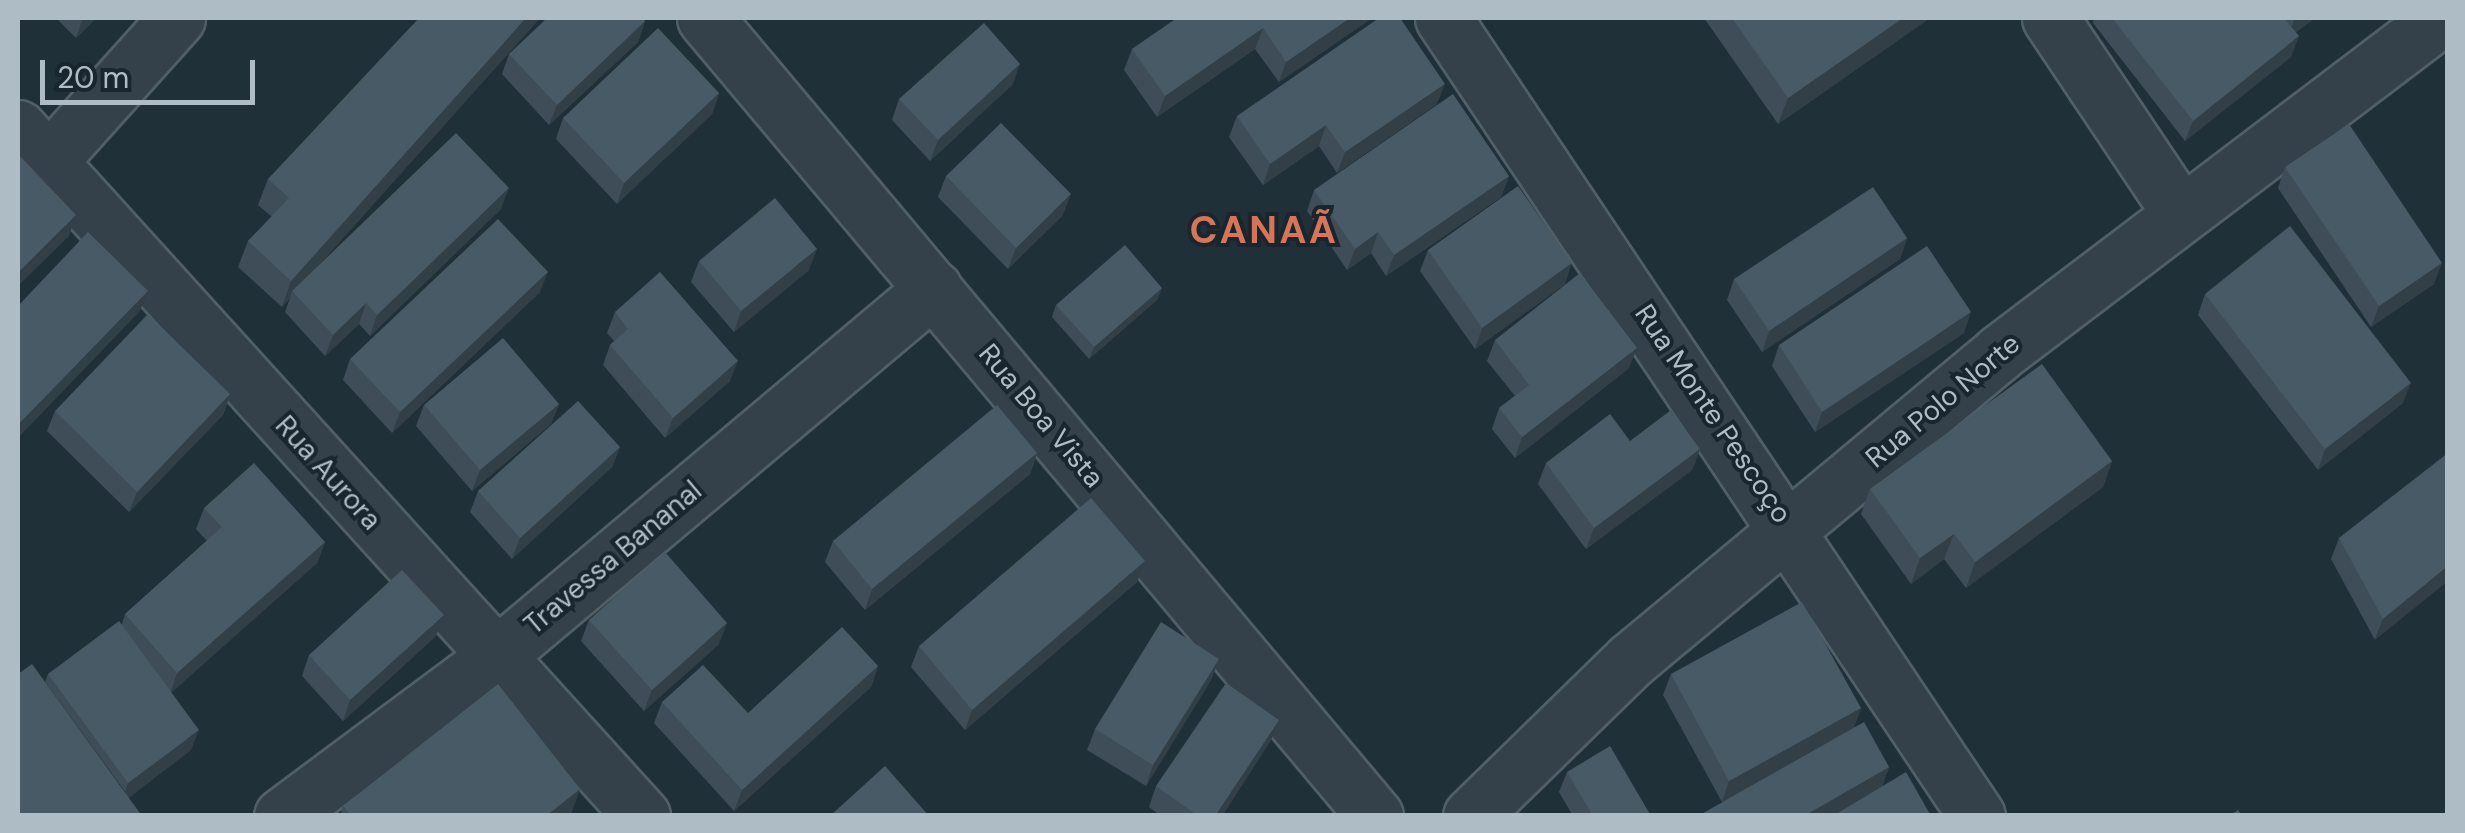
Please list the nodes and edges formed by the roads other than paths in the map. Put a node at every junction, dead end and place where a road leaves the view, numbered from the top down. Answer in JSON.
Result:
{"nodes":[{"id":1,"x":176,"y":18,"type":"edge"},
{"id":2,"x":705,"y":18,"type":"edge"},
{"id":3,"x":1444,"y":18,"type":"edge"},
{"id":4,"x":2050,"y":18,"type":"edge"},
{"id":5,"x":2441,"y":18,"type":"edge"},
{"id":6,"x":33,"y":145,"type":"edge"},
{"id":7,"x":2182,"y":214,"type":"junction"},
{"id":8,"x":934,"y":288,"type":"junction"},
{"id":9,"x":1791,"y":528,"type":"junction"},
{"id":10,"x":494,"y":657,"type":"junction"},
{"id":11,"x":282,"y":816,"type":"edge"},
{"id":12,"x":642,"y":816,"type":"edge"},
{"id":13,"x":1376,"y":816,"type":"edge"},
{"id":14,"x":1471,"y":816,"type":"edge"},
{"id":15,"x":1976,"y":816,"type":"edge"}],
"edges":[{"from":1,"to":6,"type":"street"},
{"from":2,"to":8,"type":"street","name":"Rua Boa Vista"},
{"from":3,"to":9,"type":"street","name":"Rua Monte Pescoço"},
{"from":4,"to":7,"type":"street"},
{"from":5,"to":7,"type":"street","name":"Rua Polo Norte"},
{"from":6,"to":10,"type":"street","name":"Rua Aurora"},
{"from":7,"to":9,"type":"street","name":"Rua Polo Norte"},
{"from":8,"to":10,"type":"street","name":"Travessa Bananal"},
{"from":8,"to":13,"type":"street","name":"Rua Boa Vista"},
{"from":9,"to":14,"type":"street","name":"Rua Polo Norte"},
{"from":9,"to":15,"type":"street","name":"Rua Monte Pescoço"},
{"from":10,"to":11,"type":"street","name":"Travessa Bananal"},
{"from":10,"to":12,"type":"street","name":"Rua Aurora"}]}
